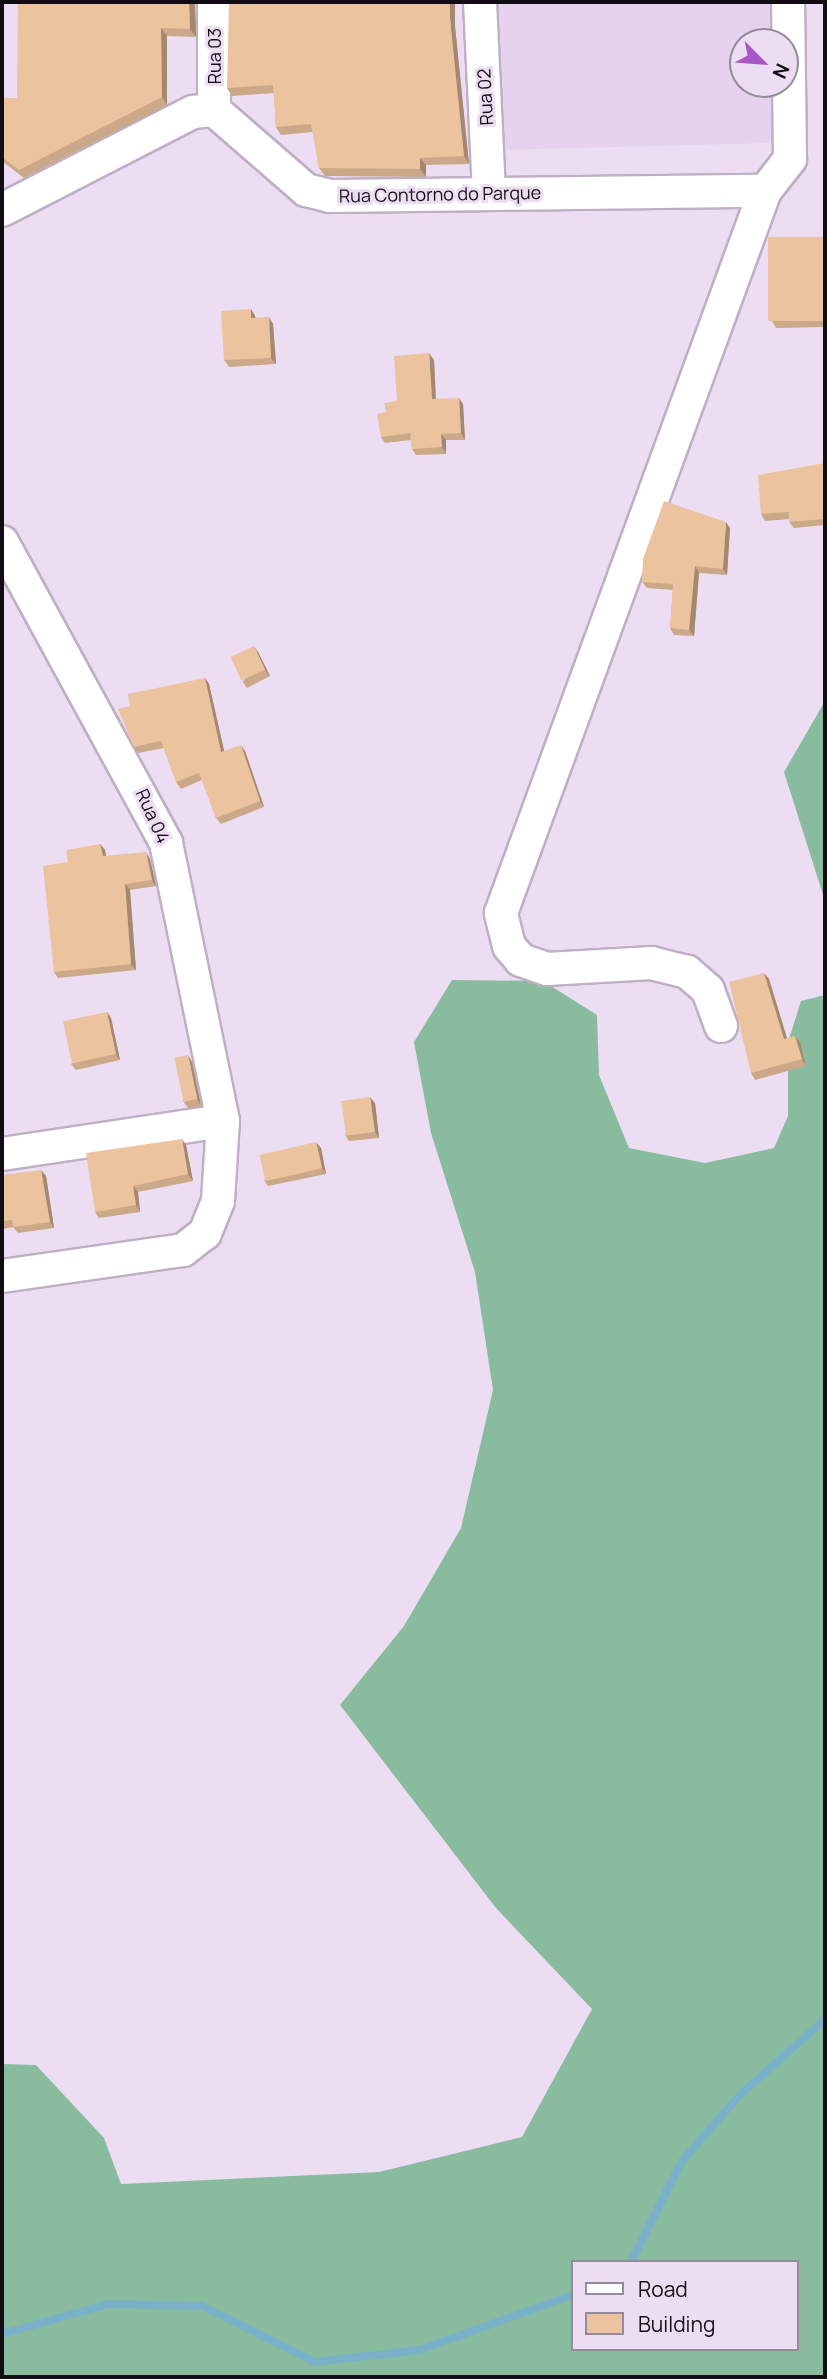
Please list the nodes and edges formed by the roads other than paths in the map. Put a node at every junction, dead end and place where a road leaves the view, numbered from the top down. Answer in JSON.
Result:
{"nodes":[{"id":1,"x":214,"y":2,"type":"edge"},
{"id":2,"x":480,"y":2,"type":"edge"},
{"id":3,"x":788,"y":2,"type":"edge"},
{"id":4,"x":214,"y":110,"type":"junction"},
{"id":5,"x":765,"y":191,"type":"junction"},
{"id":6,"x":489,"y":193,"type":"junction"},
{"id":7,"x":2,"y":199,"type":"edge"},
{"id":8,"x":2,"y":210,"type":"edge"},
{"id":9,"x":2,"y":233,"type":"edge"},
{"id":10,"x":2,"y":542,"type":"edge"},
{"id":11,"x":721,"y":1026,"type":"dead end"},
{"id":12,"x":223,"y":1121,"type":"junction"},
{"id":13,"x":2,"y":1154,"type":"edge"},
{"id":14,"x":2,"y":1276,"type":"edge"}],
"edges":[{"from":1,"to":4,"type":"street","name":"Rua 03"},
{"from":2,"to":6,"type":"street","name":"Rua 02"},
{"from":3,"to":5,"type":"street"},
{"from":4,"to":6,"type":"street","name":"Rua Contorno do Parque"},
{"from":4,"to":8,"type":"street"},
{"from":5,"to":6,"type":"street","name":"Rua Contorno do Parque"},
{"from":5,"to":11,"type":"street"},
{"from":7,"to":8,"type":"street"},
{"from":8,"to":9,"type":"street"},
{"from":10,"to":12,"type":"street","name":"Rua 04"},
{"from":12,"to":13,"type":"street"},
{"from":12,"to":14,"type":"street","name":"Rua 04"}]}
